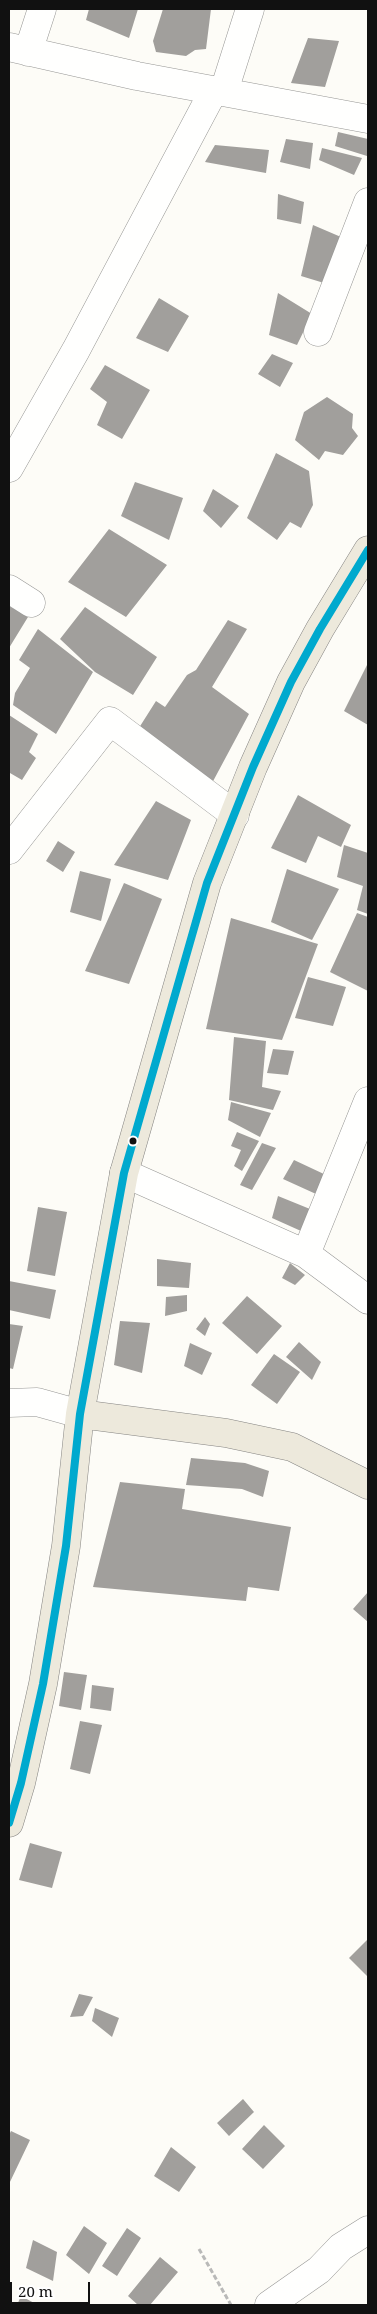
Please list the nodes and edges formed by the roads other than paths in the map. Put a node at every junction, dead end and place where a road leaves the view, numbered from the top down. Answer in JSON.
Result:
{"nodes":[{"id":1,"x":42,"y":9,"type":"edge"},
{"id":2,"x":250,"y":9,"type":"edge"},
{"id":3,"x":18,"y":49,"type":"edge"},
{"id":4,"x":219,"y":91,"type":"junction"},
{"id":5,"x":368,"y":119,"type":"edge"},
{"id":6,"x":368,"y":202,"type":"edge"},
{"id":7,"x":318,"y":332,"type":"dead end"},
{"id":8,"x":9,"y":468,"type":"edge"},
{"id":9,"x":368,"y":550,"type":"edge"},
{"id":10,"x":235,"y":815,"type":"junction"},
{"id":11,"x":9,"y":850,"type":"edge"},
{"id":12,"x":368,"y":1101,"type":"edge"},
{"id":13,"x":124,"y":1173,"type":"junction"},
{"id":14,"x":306,"y":1254,"type":"junction"},
{"id":15,"x":368,"y":1300,"type":"edge"},
{"id":16,"x":9,"y":1403,"type":"edge"},
{"id":17,"x":80,"y":1414,"type":"junction"},
{"id":18,"x":367,"y":1481,"type":"edge"},
{"id":19,"x":9,"y":1823,"type":"edge"},
{"id":20,"x":368,"y":2230,"type":"edge"},
{"id":21,"x":269,"y":2305,"type":"edge"}],
"edges":[{"from":1,"to":3,"type":"street"},
{"from":2,"to":4,"type":"street"},
{"from":3,"to":4,"type":"street"},
{"from":4,"to":5,"type":"street"},
{"from":4,"to":8,"type":"street"},
{"from":6,"to":7,"type":"street"},
{"from":9,"to":10,"type":"main road"},
{"from":10,"to":11,"type":"street"},
{"from":10,"to":13,"type":"main road"},
{"from":12,"to":14,"type":"street"},
{"from":13,"to":14,"type":"street"},
{"from":13,"to":17,"type":"main road"},
{"from":14,"to":15,"type":"street"},
{"from":16,"to":17,"type":"street"},
{"from":17,"to":18,"type":"main road"},
{"from":17,"to":19,"type":"main road"},
{"from":20,"to":21,"type":"street"}]}
